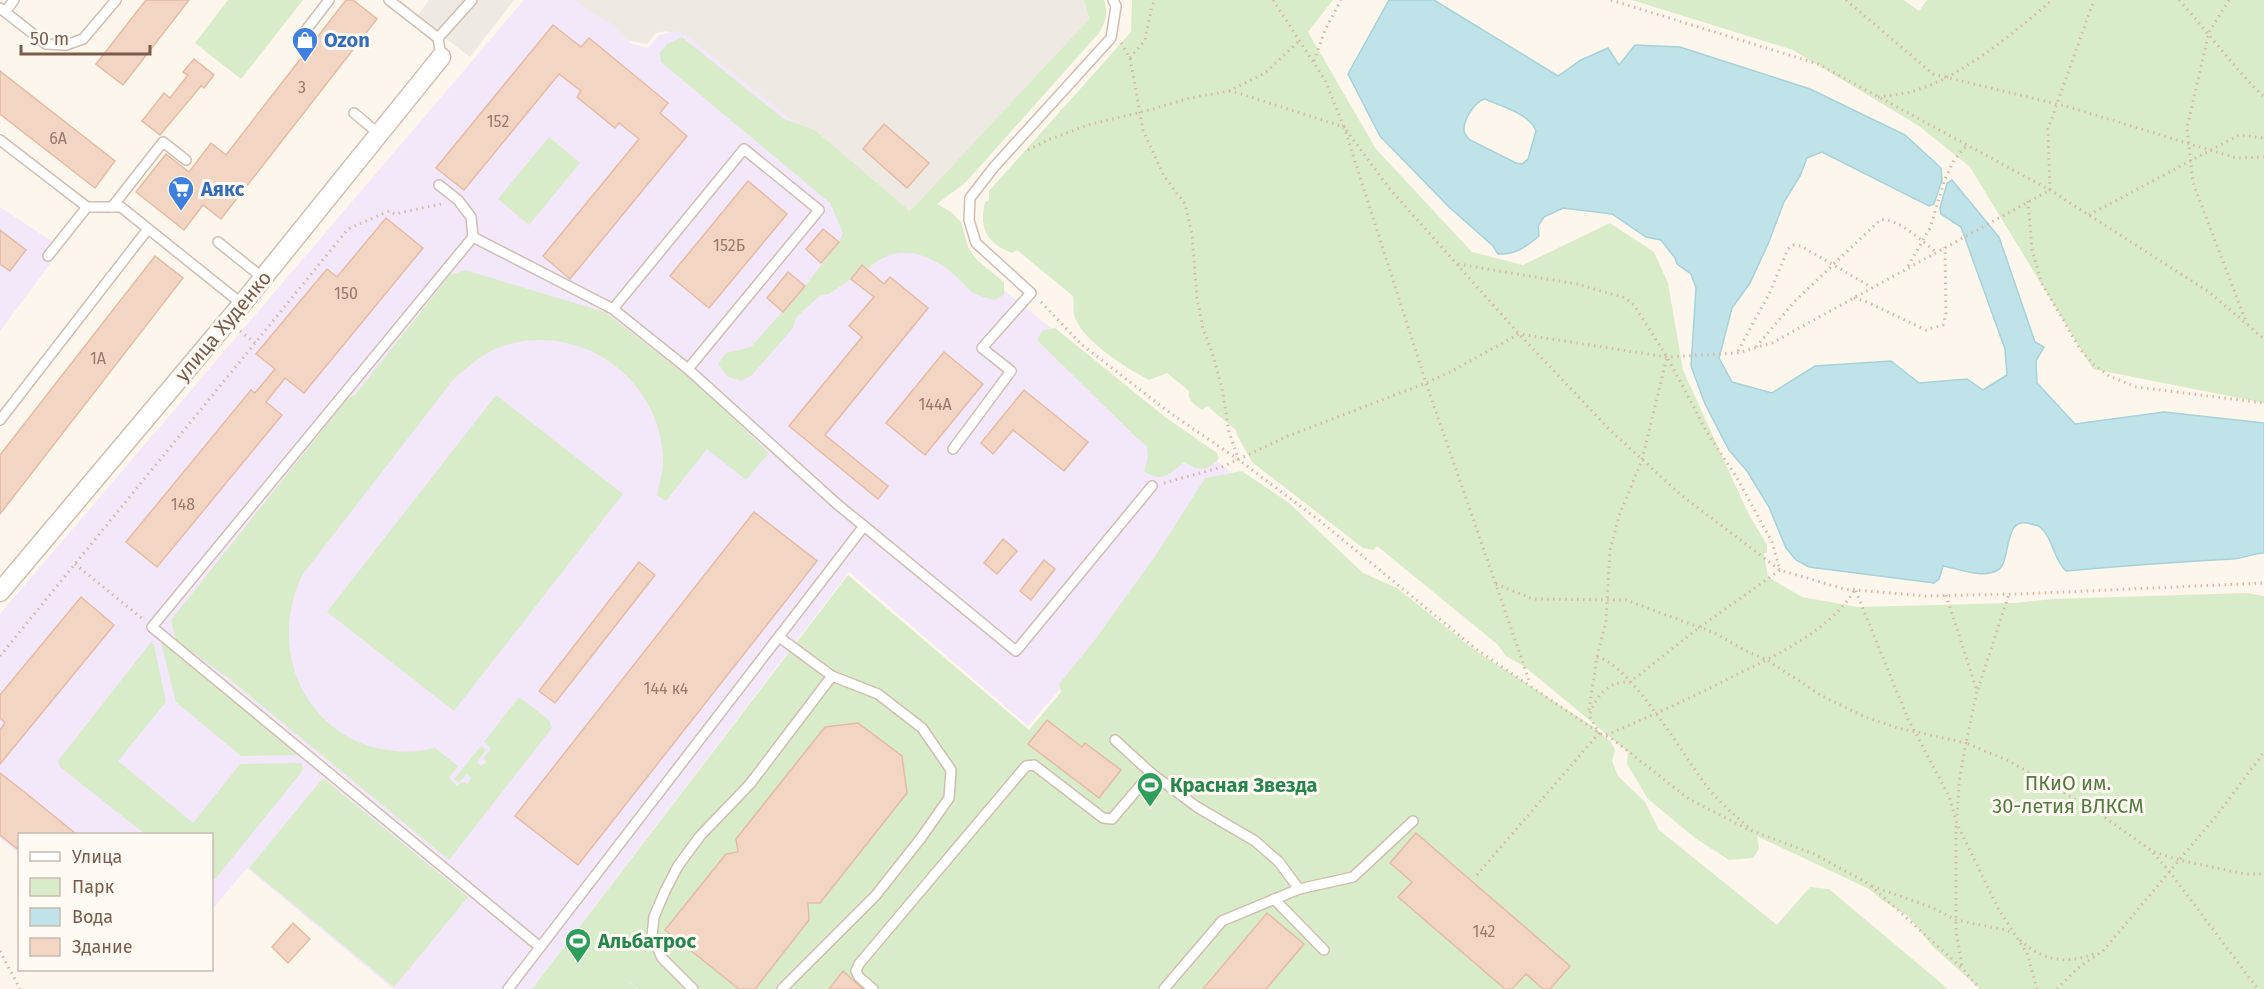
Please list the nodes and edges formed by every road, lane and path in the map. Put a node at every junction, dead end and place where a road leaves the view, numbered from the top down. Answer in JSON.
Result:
{"nodes":[{"id":1,"x":14,"y":0,"type":"edge"},
{"id":2,"x":116,"y":0,"type":"edge"},
{"id":3,"x":329,"y":0,"type":"edge"},
{"id":4,"x":389,"y":0,"type":"edge"},
{"id":5,"x":472,"y":0,"type":"edge"},
{"id":6,"x":1113,"y":0,"type":"edge"},
{"id":7,"x":1155,"y":0,"type":"edge"},
{"id":8,"x":1273,"y":0,"type":"edge"},
{"id":9,"x":1341,"y":0,"type":"edge"},
{"id":10,"x":1611,"y":0,"type":"edge"},
{"id":11,"x":1846,"y":0,"type":"edge"},
{"id":12,"x":2052,"y":0,"type":"edge"},
{"id":13,"x":2094,"y":0,"type":"edge"},
{"id":14,"x":2179,"y":0,"type":"edge"},
{"id":15,"x":2229,"y":0,"type":"edge"},
{"id":16,"x":3,"y":10,"type":"edge"},
{"id":17,"x":2209,"y":32,"type":"junction"},
{"id":18,"x":1112,"y":33,"type":"junction"},
{"id":19,"x":300,"y":38,"type":"dead end"},
{"id":20,"x":438,"y":38,"type":"junction"},
{"id":21,"x":1299,"y":40,"type":"junction"},
{"id":22,"x":441,"y":57,"type":"joint"},
{"id":23,"x":1130,"y":58,"type":"junction"},
{"id":24,"x":1314,"y":61,"type":"junction"},
{"id":25,"x":1945,"y":77,"type":"junction"},
{"id":26,"x":1229,"y":92,"type":"junction"},
{"id":27,"x":1878,"y":97,"type":"junction"},
{"id":28,"x":2264,"y":97,"type":"edge"},
{"id":29,"x":2056,"y":104,"type":"junction"},
{"id":30,"x":1140,"y":112,"type":"junction"},
{"id":31,"x":354,"y":113,"type":"dead end"},
{"id":32,"x":1344,"y":127,"type":"junction"},
{"id":33,"x":379,"y":134,"type":"junction"},
{"id":34,"x":2264,"y":138,"type":"edge"},
{"id":35,"x":0,"y":140,"type":"edge"},
{"id":36,"x":2188,"y":144,"type":"junction"},
{"id":37,"x":1967,"y":145,"type":"junction"},
{"id":38,"x":2210,"y":150,"type":"junction"},
{"id":39,"x":1021,"y":153,"type":"dead end"},
{"id":40,"x":2264,"y":157,"type":"edge"},
{"id":41,"x":186,"y":160,"type":"dead end"},
{"id":42,"x":2190,"y":161,"type":"junction"},
{"id":43,"x":440,"y":185,"type":"dead end"},
{"id":44,"x":2049,"y":190,"type":"junction"},
{"id":45,"x":458,"y":200,"type":"junction"},
{"id":46,"x":2028,"y":201,"type":"junction"},
{"id":47,"x":87,"y":207,"type":"junction"},
{"id":48,"x":112,"y":207,"type":"junction"},
{"id":49,"x":2089,"y":215,"type":"junction"},
{"id":50,"x":148,"y":229,"type":"junction"},
{"id":51,"x":472,"y":237,"type":"junction"},
{"id":52,"x":218,"y":242,"type":"dead end"},
{"id":53,"x":1923,"y":242,"type":"junction"},
{"id":54,"x":1945,"y":247,"type":"junction"},
{"id":55,"x":1936,"y":252,"type":"junction"},
{"id":56,"x":48,"y":256,"type":"dead end"},
{"id":57,"x":1457,"y":264,"type":"junction"},
{"id":58,"x":1833,"y":265,"type":"junction"},
{"id":59,"x":1907,"y":268,"type":"junction"},
{"id":60,"x":263,"y":278,"type":"junction"},
{"id":61,"x":1872,"y":288,"type":"junction"},
{"id":62,"x":1031,"y":292,"type":"junction"},
{"id":63,"x":1853,"y":298,"type":"junction"},
{"id":64,"x":242,"y":304,"type":"junction"},
{"id":65,"x":613,"y":309,"type":"junction"},
{"id":66,"x":2247,"y":325,"type":"junction"},
{"id":67,"x":1519,"y":334,"type":"junction"},
{"id":68,"x":2264,"y":339,"type":"edge"},
{"id":69,"x":1755,"y":347,"type":"junction"},
{"id":70,"x":1737,"y":352,"type":"junction"},
{"id":71,"x":1667,"y":357,"type":"junction"},
{"id":72,"x":688,"y":369,"type":"junction"},
{"id":73,"x":1426,"y":383,"type":"junction"},
{"id":74,"x":2264,"y":404,"type":"edge"},
{"id":75,"x":0,"y":420,"type":"edge"},
{"id":76,"x":953,"y":449,"type":"dead end"},
{"id":77,"x":1239,"y":460,"type":"junction"},
{"id":78,"x":1642,"y":460,"type":"junction"},
{"id":79,"x":1152,"y":486,"type":"joint"},
{"id":80,"x":864,"y":526,"type":"junction"},
{"id":81,"x":75,"y":564,"type":"junction"},
{"id":82,"x":1780,"y":570,"type":"junction"},
{"id":83,"x":4,"y":581,"type":"edge"},
{"id":84,"x":2264,"y":583,"type":"edge"},
{"id":85,"x":1496,"y":585,"type":"junction"},
{"id":86,"x":1855,"y":590,"type":"junction"},
{"id":87,"x":2009,"y":594,"type":"junction"},
{"id":88,"x":1946,"y":595,"type":"junction"},
{"id":89,"x":1606,"y":600,"type":"junction"},
{"id":90,"x":152,"y":627,"type":"junction"},
{"id":91,"x":1700,"y":627,"type":"junction"},
{"id":92,"x":779,"y":637,"type":"junction"},
{"id":93,"x":0,"y":656,"type":"edge"},
{"id":94,"x":1597,"y":657,"type":"junction"},
{"id":95,"x":1767,"y":660,"type":"junction"},
{"id":96,"x":832,"y":676,"type":"junction"},
{"id":97,"x":1630,"y":682,"type":"junction"},
{"id":98,"x":1530,"y":685,"type":"junction"},
{"id":99,"x":1977,"y":691,"type":"junction"},
{"id":100,"x":1655,"y":714,"type":"junction"},
{"id":101,"x":1589,"y":715,"type":"junction"},
{"id":102,"x":1915,"y":732,"type":"junction"},
{"id":103,"x":1599,"y":733,"type":"junction"},
{"id":104,"x":1606,"y":735,"type":"junction"},
{"id":105,"x":1115,"y":740,"type":"dead end"},
{"id":106,"x":1966,"y":743,"type":"junction"},
{"id":107,"x":2264,"y":752,"type":"edge"},
{"id":108,"x":1151,"y":773,"type":"junction"},
{"id":109,"x":1413,"y":821,"type":"dead end"},
{"id":110,"x":1956,"y":824,"type":"junction"},
{"id":111,"x":1756,"y":833,"type":"junction"},
{"id":112,"x":2152,"y":851,"type":"junction"},
{"id":113,"x":2179,"y":860,"type":"junction"},
{"id":114,"x":2169,"y":871,"type":"junction"},
{"id":115,"x":2263,"y":873,"type":"edge"},
{"id":116,"x":1476,"y":876,"type":"dead end"},
{"id":117,"x":1869,"y":884,"type":"junction"},
{"id":118,"x":1299,"y":889,"type":"junction"},
{"id":119,"x":1274,"y":900,"type":"junction"},
{"id":120,"x":1956,"y":920,"type":"junction"},
{"id":121,"x":2015,"y":935,"type":"junction"},
{"id":122,"x":540,"y":947,"type":"junction"},
{"id":123,"x":1324,"y":950,"type":"dead end"},
{"id":124,"x":0,"y":951,"type":"edge"},
{"id":125,"x":2103,"y":951,"type":"junction"},
{"id":126,"x":1962,"y":968,"type":"junction"},
{"id":127,"x":1980,"y":988,"type":"edge"},
{"id":128,"x":20,"y":989,"type":"edge"},
{"id":129,"x":508,"y":989,"type":"edge"},
{"id":130,"x":693,"y":989,"type":"edge"},
{"id":131,"x":782,"y":989,"type":"edge"},
{"id":132,"x":873,"y":989,"type":"edge"},
{"id":133,"x":1164,"y":989,"type":"edge"},
{"id":134,"x":2037,"y":989,"type":"edge"},
{"id":135,"x":2056,"y":989,"type":"edge"},
{"id":136,"x":2258,"y":989,"type":"edge"}],
"edges":[{"from":1,"to":16,"type":"lane"},
{"from":2,"to":16,"type":"lane"},
{"from":3,"to":19,"type":"lane"},
{"from":4,"to":20,"type":"lane"},
{"from":5,"to":20,"type":"lane"},
{"from":6,"to":18,"type":"lane"},
{"from":7,"to":23,"type":"path"},
{"from":8,"to":21,"type":"path"},
{"from":9,"to":24,"type":"path"},
{"from":10,"to":27,"type":"path"},
{"from":11,"to":25,"type":"path"},
{"from":12,"to":25,"type":"path"},
{"from":13,"to":29,"type":"path"},
{"from":14,"to":17,"type":"path"},
{"from":15,"to":17,"type":"path"},
{"from":17,"to":28,"type":"path"},
{"from":17,"to":36,"type":"path"},
{"from":18,"to":23,"type":"path"},
{"from":18,"to":62,"type":"lane"},
{"from":20,"to":22,"type":"lane"},
{"from":21,"to":24,"type":"path"},
{"from":21,"to":26,"type":"path"},
{"from":22,"to":33,"type":"street","name":"улица Худенко"},
{"from":23,"to":30,"type":"path"},
{"from":24,"to":32,"type":"path"},
{"from":25,"to":27,"type":"path"},
{"from":25,"to":29,"type":"path"},
{"from":26,"to":30,"type":"path"},
{"from":26,"to":32,"type":"path"},
{"from":27,"to":37,"type":"path"},
{"from":29,"to":36,"type":"path"},
{"from":29,"to":44,"type":"path"},
{"from":30,"to":39,"type":"path"},
{"from":30,"to":77,"type":"path"},
{"from":31,"to":33,"type":"lane"},
{"from":32,"to":57,"type":"path"},
{"from":32,"to":73,"type":"path"},
{"from":33,"to":60,"type":"street","name":"улица Худенко"},
{"from":34,"to":38,"type":"path"},
{"from":35,"to":47,"type":"lane"},
{"from":36,"to":38,"type":"path"},
{"from":36,"to":42,"type":"path"},
{"from":37,"to":44,"type":"path"},
{"from":37,"to":53,"type":"path"},
{"from":38,"to":40,"type":"path"},
{"from":38,"to":42,"type":"path"},
{"from":41,"to":48,"type":"lane"},
{"from":42,"to":49,"type":"path"},
{"from":42,"to":66,"type":"path"},
{"from":43,"to":45,"type":"lane"},
{"from":44,"to":46,"type":"path"},
{"from":44,"to":49,"type":"path"},
{"from":45,"to":51,"type":"lane"},
{"from":45,"to":81,"type":"path"},
{"from":46,"to":54,"type":"path"},
{"from":46,"to":74,"type":"path"},
{"from":47,"to":48,"type":"lane"},
{"from":47,"to":56,"type":"lane"},
{"from":48,"to":50,"type":"lane"},
{"from":49,"to":66,"type":"path"},
{"from":50,"to":64,"type":"lane"},
{"from":50,"to":75,"type":"lane"},
{"from":51,"to":65,"type":"lane"},
{"from":51,"to":90,"type":"lane"},
{"from":52,"to":60,"type":"lane"},
{"from":53,"to":55,"type":"path"},
{"from":53,"to":58,"type":"path"},
{"from":53,"to":59,"type":"path"},
{"from":54,"to":55,"type":"path"},
{"from":54,"to":63,"type":"path"},
{"from":55,"to":59,"type":"path"},
{"from":57,"to":67,"type":"path"},
{"from":57,"to":71,"type":"path"},
{"from":58,"to":61,"type":"path"},
{"from":58,"to":69,"type":"path"},
{"from":58,"to":70,"type":"path"},
{"from":59,"to":61,"type":"path"},
{"from":60,"to":64,"type":"street","name":"улица Худенко"},
{"from":61,"to":63,"type":"path"},
{"from":62,"to":76,"type":"lane"},
{"from":62,"to":77,"type":"path"},
{"from":63,"to":69,"type":"path"},
{"from":64,"to":83,"type":"street","name":"улица Худенко"},
{"from":65,"to":72,"type":"lane"},
{"from":65,"to":72,"type":"lane"},
{"from":66,"to":68,"type":"path"},
{"from":67,"to":71,"type":"path"},
{"from":67,"to":73,"type":"path"},
{"from":67,"to":78,"type":"path"},
{"from":69,"to":70,"type":"path"},
{"from":70,"to":71,"type":"path"},
{"from":71,"to":78,"type":"path"},
{"from":71,"to":82,"type":"path"},
{"from":72,"to":80,"type":"lane"},
{"from":73,"to":77,"type":"path"},
{"from":73,"to":85,"type":"path"},
{"from":77,"to":79,"type":"path"},
{"from":77,"to":98,"type":"path"},
{"from":78,"to":82,"type":"path"},
{"from":78,"to":89,"type":"path"},
{"from":79,"to":80,"type":"lane"},
{"from":80,"to":92,"type":"lane"},
{"from":81,"to":90,"type":"path"},
{"from":81,"to":93,"type":"path"},
{"from":82,"to":86,"type":"path"},
{"from":82,"to":91,"type":"path"},
{"from":84,"to":87,"type":"path"},
{"from":85,"to":89,"type":"path"},
{"from":85,"to":98,"type":"path"},
{"from":86,"to":88,"type":"path"},
{"from":86,"to":95,"type":"path"},
{"from":86,"to":102,"type":"path"},
{"from":87,"to":88,"type":"path"},
{"from":87,"to":99,"type":"path"},
{"from":88,"to":99,"type":"path"},
{"from":89,"to":91,"type":"path"},
{"from":89,"to":94,"type":"path"},
{"from":90,"to":122,"type":"lane"},
{"from":91,"to":95,"type":"path"},
{"from":91,"to":97,"type":"path"},
{"from":92,"to":96,"type":"lane"},
{"from":92,"to":122,"type":"lane"},
{"from":94,"to":97,"type":"path"},
{"from":94,"to":101,"type":"path"},
{"from":95,"to":100,"type":"path"},
{"from":95,"to":102,"type":"path"},
{"from":96,"to":130,"type":"lane"},
{"from":96,"to":131,"type":"lane"},
{"from":97,"to":100,"type":"path"},
{"from":97,"to":101,"type":"path"},
{"from":98,"to":103,"type":"path"},
{"from":99,"to":106,"type":"path"},
{"from":100,"to":104,"type":"path"},
{"from":100,"to":111,"type":"path"},
{"from":101,"to":103,"type":"path"},
{"from":102,"to":106,"type":"path"},
{"from":102,"to":110,"type":"path"},
{"from":103,"to":104,"type":"path"},
{"from":103,"to":116,"type":"path"},
{"from":104,"to":111,"type":"path"},
{"from":105,"to":108,"type":"lane"},
{"from":106,"to":110,"type":"path"},
{"from":106,"to":112,"type":"path"},
{"from":107,"to":113,"type":"path"},
{"from":108,"to":118,"type":"lane"},
{"from":108,"to":132,"type":"lane"},
{"from":109,"to":118,"type":"lane"},
{"from":110,"to":120,"type":"path"},
{"from":110,"to":121,"type":"path"},
{"from":111,"to":117,"type":"path"},
{"from":112,"to":113,"type":"path"},
{"from":112,"to":114,"type":"path"},
{"from":113,"to":114,"type":"path"},
{"from":113,"to":115,"type":"path"},
{"from":114,"to":125,"type":"path"},
{"from":114,"to":136,"type":"path"},
{"from":117,"to":120,"type":"path"},
{"from":117,"to":126,"type":"path"},
{"from":118,"to":119,"type":"lane"},
{"from":119,"to":123,"type":"lane"},
{"from":119,"to":133,"type":"lane"},
{"from":120,"to":121,"type":"path"},
{"from":120,"to":126,"type":"path"},
{"from":121,"to":125,"type":"path"},
{"from":121,"to":134,"type":"path"},
{"from":122,"to":129,"type":"lane"},
{"from":124,"to":128,"type":"path"},
{"from":125,"to":135,"type":"path"},
{"from":126,"to":127,"type":"path"}]}
